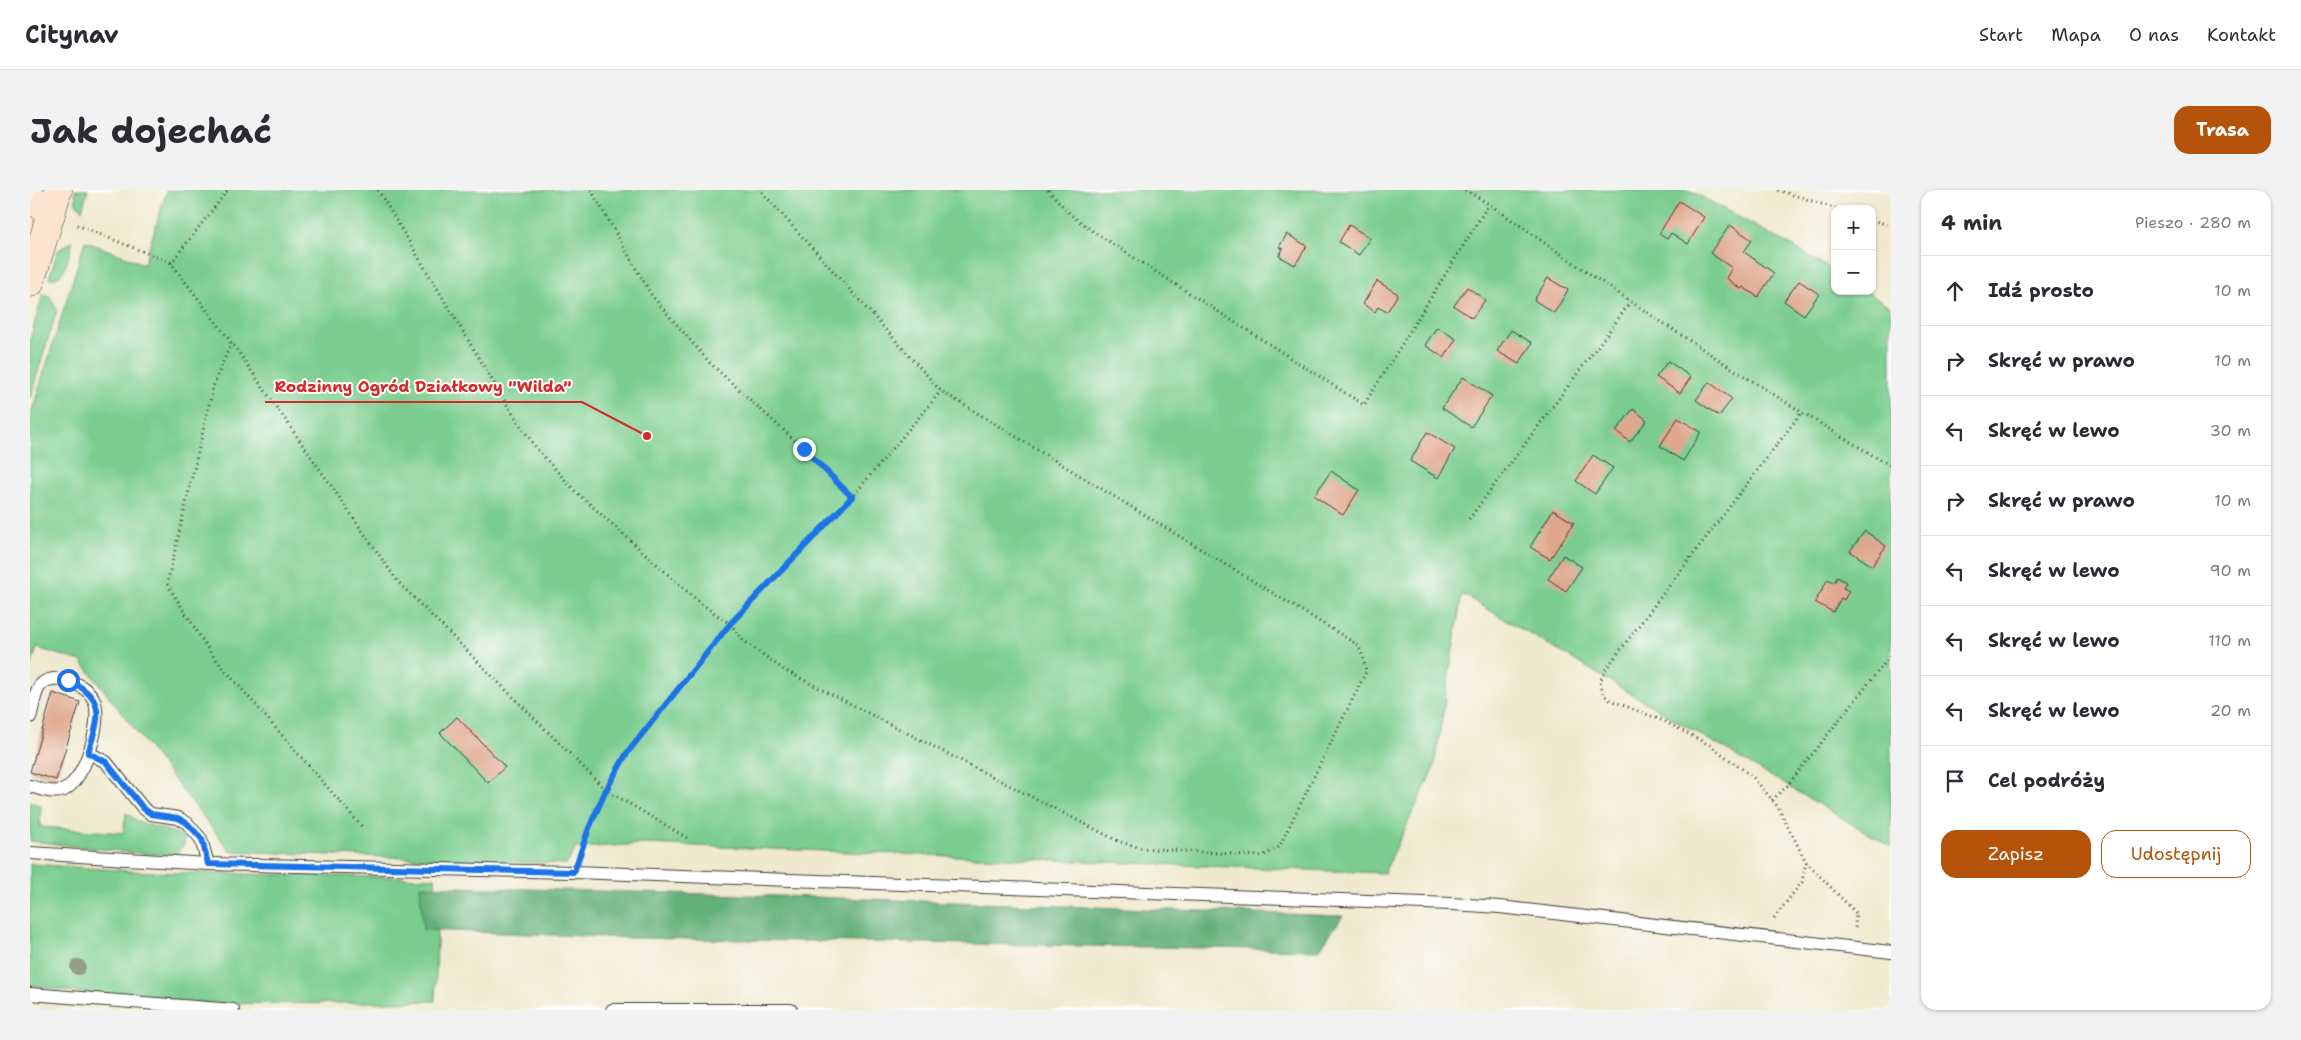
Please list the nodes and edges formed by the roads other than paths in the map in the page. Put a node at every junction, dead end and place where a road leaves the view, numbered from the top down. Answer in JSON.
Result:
{"nodes":[{"id":1,"x":30,"y":198,"type":"edge"},
{"id":2,"x":54,"y":202,"type":"edge"},
{"id":3,"x":30,"y":283,"type":"edge"},
{"id":4,"x":30,"y":717,"type":"edge"},
{"id":5,"x":88,"y":753,"type":"junction"},
{"id":6,"x":30,"y":786,"type":"edge"},
{"id":7,"x":30,"y":853,"type":"edge"},
{"id":8,"x":208,"y":864,"type":"junction"},
{"id":9,"x":1891,"y":952,"type":"edge"},
{"id":10,"x":30,"y":994,"type":"edge"},
{"id":11,"x":233,"y":1010,"type":"edge"},
{"id":12,"x":612,"y":1010,"type":"edge"},
{"id":13,"x":791,"y":1010,"type":"edge"}],
"edges":[{"from":1,"to":2,"type":"street"},
{"from":2,"to":3,"type":"street"},
{"from":4,"to":5,"type":"lane"},
{"from":5,"to":6,"type":"lane"},
{"from":5,"to":8,"type":"lane"},
{"from":7,"to":8,"type":"lane"},
{"from":8,"to":9,"type":"lane"},
{"from":10,"to":11,"type":"lane"},
{"from":12,"to":13,"type":"lane"}]}
